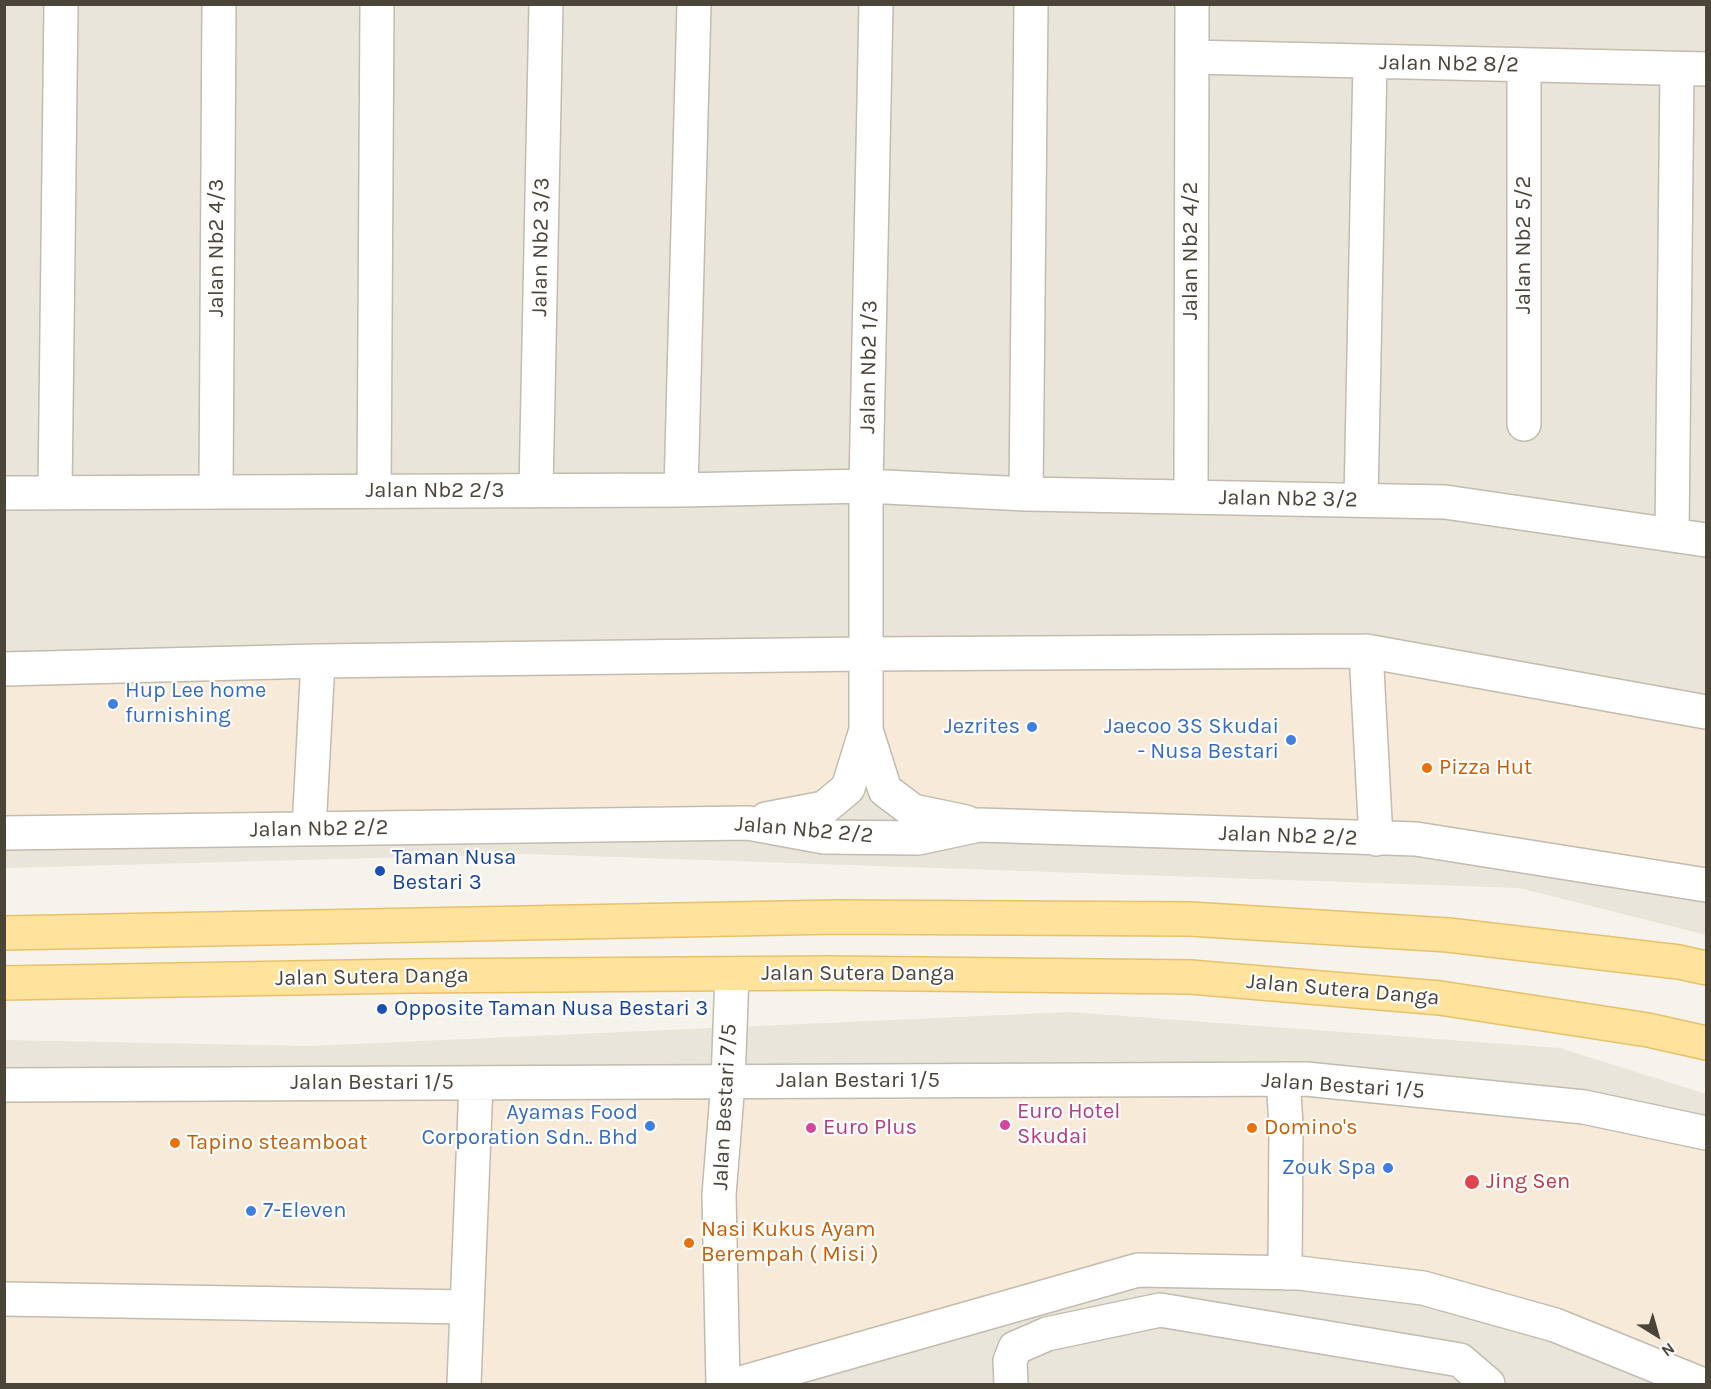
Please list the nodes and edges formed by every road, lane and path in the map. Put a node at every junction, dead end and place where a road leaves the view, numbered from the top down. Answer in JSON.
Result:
{"nodes":[{"id":1,"x":61,"y":4,"type":"edge"},
{"id":2,"x":219,"y":4,"type":"edge"},
{"id":3,"x":377,"y":4,"type":"edge"},
{"id":4,"x":546,"y":4,"type":"edge"},
{"id":5,"x":694,"y":4,"type":"edge"},
{"id":6,"x":876,"y":4,"type":"edge"},
{"id":7,"x":1031,"y":4,"type":"edge"},
{"id":8,"x":1192,"y":4,"type":"edge"},
{"id":9,"x":1192,"y":57,"type":"junction"},
{"id":10,"x":1370,"y":62,"type":"junction"},
{"id":11,"x":1524,"y":65,"type":"junction"},
{"id":12,"x":1692,"y":69,"type":"edge"},
{"id":13,"x":1524,"y":424,"type":"dead end"},
{"id":14,"x":866,"y":486,"type":"junction"},
{"id":15,"x":536,"y":490,"type":"junction"},
{"id":16,"x":681,"y":490,"type":"junction"},
{"id":17,"x":374,"y":491,"type":"junction"},
{"id":18,"x":216,"y":492,"type":"junction"},
{"id":19,"x":4,"y":493,"type":"edge"},
{"id":20,"x":55,"y":493,"type":"junction"},
{"id":21,"x":1026,"y":494,"type":"junction"},
{"id":22,"x":1191,"y":497,"type":"junction"},
{"id":23,"x":1361,"y":500,"type":"junction"},
{"id":24,"x":1672,"y":535,"type":"junction"},
{"id":25,"x":1707,"y":540,"type":"edge"},
{"id":26,"x":1366,"y":651,"type":"junction"},
{"id":27,"x":866,"y":654,"type":"junction"},
{"id":28,"x":318,"y":661,"type":"junction"},
{"id":29,"x":4,"y":669,"type":"edge"},
{"id":30,"x":1707,"y":712,"type":"edge"},
{"id":31,"x":866,"y":730,"type":"junction"},
{"id":32,"x":748,"y":823,"type":"junction"},
{"id":33,"x":979,"y":825,"type":"junction"},
{"id":34,"x":309,"y":829,"type":"junction"},
{"id":35,"x":4,"y":833,"type":"edge"},
{"id":36,"x":1376,"y":838,"type":"junction"},
{"id":37,"x":1707,"y":885,"type":"edge"},
{"id":38,"x":4,"y":933,"type":"edge"},
{"id":39,"x":1707,"y":968,"type":"edge"},
{"id":40,"x":732,"y":974,"type":"junction"},
{"id":41,"x":4,"y":983,"type":"edge"},
{"id":42,"x":1707,"y":1043,"type":"edge"},
{"id":43,"x":1283,"y":1080,"type":"junction"},
{"id":44,"x":728,"y":1082,"type":"junction"},
{"id":45,"x":477,"y":1083,"type":"junction"},
{"id":46,"x":4,"y":1085,"type":"edge"},
{"id":47,"x":1707,"y":1133,"type":"edge"},
{"id":48,"x":1285,"y":1273,"type":"junction"},
{"id":49,"x":4,"y":1299,"type":"edge"},
{"id":50,"x":466,"y":1307,"type":"junction"},
{"id":51,"x":464,"y":1384,"type":"edge"},
{"id":52,"x":723,"y":1384,"type":"edge"},
{"id":53,"x":736,"y":1384,"type":"edge"},
{"id":54,"x":1011,"y":1384,"type":"edge"},
{"id":55,"x":1488,"y":1384,"type":"edge"},
{"id":56,"x":1701,"y":1384,"type":"edge"}],
"edges":[{"from":1,"to":20,"type":"street"},
{"from":2,"to":18,"type":"street","name":"Jalan Nb2 4/3"},
{"from":3,"to":17,"type":"street"},
{"from":4,"to":15,"type":"street","name":"Jalan Nb2 3/3"},
{"from":5,"to":16,"type":"street"},
{"from":6,"to":14,"type":"street","name":"Jalan Nb2 1/3"},
{"from":7,"to":21,"type":"street"},
{"from":8,"to":9,"type":"street","name":"Jalan Nb2 4/2"},
{"from":9,"to":10,"type":"street","name":"Jalan Nb2 8/2"},
{"from":9,"to":22,"type":"street","name":"Jalan Nb2 4/2"},
{"from":10,"to":11,"type":"street","name":"Jalan Nb2 8/2"},
{"from":10,"to":23,"type":"street"},
{"from":11,"to":12,"type":"street","name":"Jalan Nb2 8/2"},
{"from":11,"to":13,"type":"street","name":"Jalan Nb2 5/2"},
{"from":12,"to":24,"type":"street"},
{"from":14,"to":16,"type":"street","name":"Jalan Nb2 2/3"},
{"from":14,"to":21,"type":"street","name":"Jalan Nb2 3/2"},
{"from":14,"to":27,"type":"street","name":"Jalan Nb2 1/3"},
{"from":15,"to":16,"type":"street","name":"Jalan Nb2 2/3"},
{"from":15,"to":17,"type":"street","name":"Jalan Nb2 2/3"},
{"from":17,"to":18,"type":"street","name":"Jalan Nb2 2/3"},
{"from":18,"to":20,"type":"street","name":"Jalan Nb2 2/3"},
{"from":19,"to":20,"type":"street","name":"Jalan Nb2 2/3"},
{"from":21,"to":22,"type":"street","name":"Jalan Nb2 3/2"},
{"from":22,"to":23,"type":"street","name":"Jalan Nb2 3/2"},
{"from":23,"to":24,"type":"street","name":"Jalan Nb2 3/2"},
{"from":24,"to":25,"type":"street","name":"Jalan Nb2 3/2"},
{"from":26,"to":27,"type":"street"},
{"from":26,"to":30,"type":"street"},
{"from":26,"to":36,"type":"street"},
{"from":27,"to":28,"type":"street"},
{"from":27,"to":31,"type":"street","name":"Jalan Nb2 1/3"},
{"from":28,"to":29,"type":"street"},
{"from":28,"to":34,"type":"street"},
{"from":31,"to":32,"type":"street","name":"Jalan Nb2 1/3"},
{"from":31,"to":33,"type":"street","name":"Jalan Nb2 1/3"},
{"from":32,"to":33,"type":"street","name":"Jalan Nb2 2/2"},
{"from":32,"to":34,"type":"street","name":"Jalan Nb2 2/2"},
{"from":33,"to":36,"type":"street","name":"Jalan Nb2 2/2"},
{"from":34,"to":35,"type":"street","name":"Jalan Nb2 2/2"},
{"from":36,"to":37,"type":"street","name":"Jalan Nb2 2/2"},
{"from":38,"to":39,"type":"main road"},
{"from":40,"to":41,"type":"main road","name":"Jalan Sutera Danga"},
{"from":40,"to":42,"type":"main road","name":"Jalan Sutera Danga"},
{"from":40,"to":44,"type":"street","name":"Jalan Bestari 7/5"},
{"from":43,"to":44,"type":"street","name":"Jalan Bestari 1/5"},
{"from":43,"to":47,"type":"street","name":"Jalan Bestari 1/5"},
{"from":43,"to":48,"type":"street"},
{"from":44,"to":45,"type":"street","name":"Jalan Bestari 1/5"},
{"from":44,"to":52,"type":"street","name":"Jalan Bestari 7/5"},
{"from":45,"to":46,"type":"street","name":"Jalan Bestari 1/5"},
{"from":45,"to":50,"type":"street"},
{"from":48,"to":53,"type":"street"},
{"from":48,"to":56,"type":"street"},
{"from":49,"to":50,"type":"street"},
{"from":50,"to":51,"type":"street"},
{"from":54,"to":55,"type":"street"}]}
